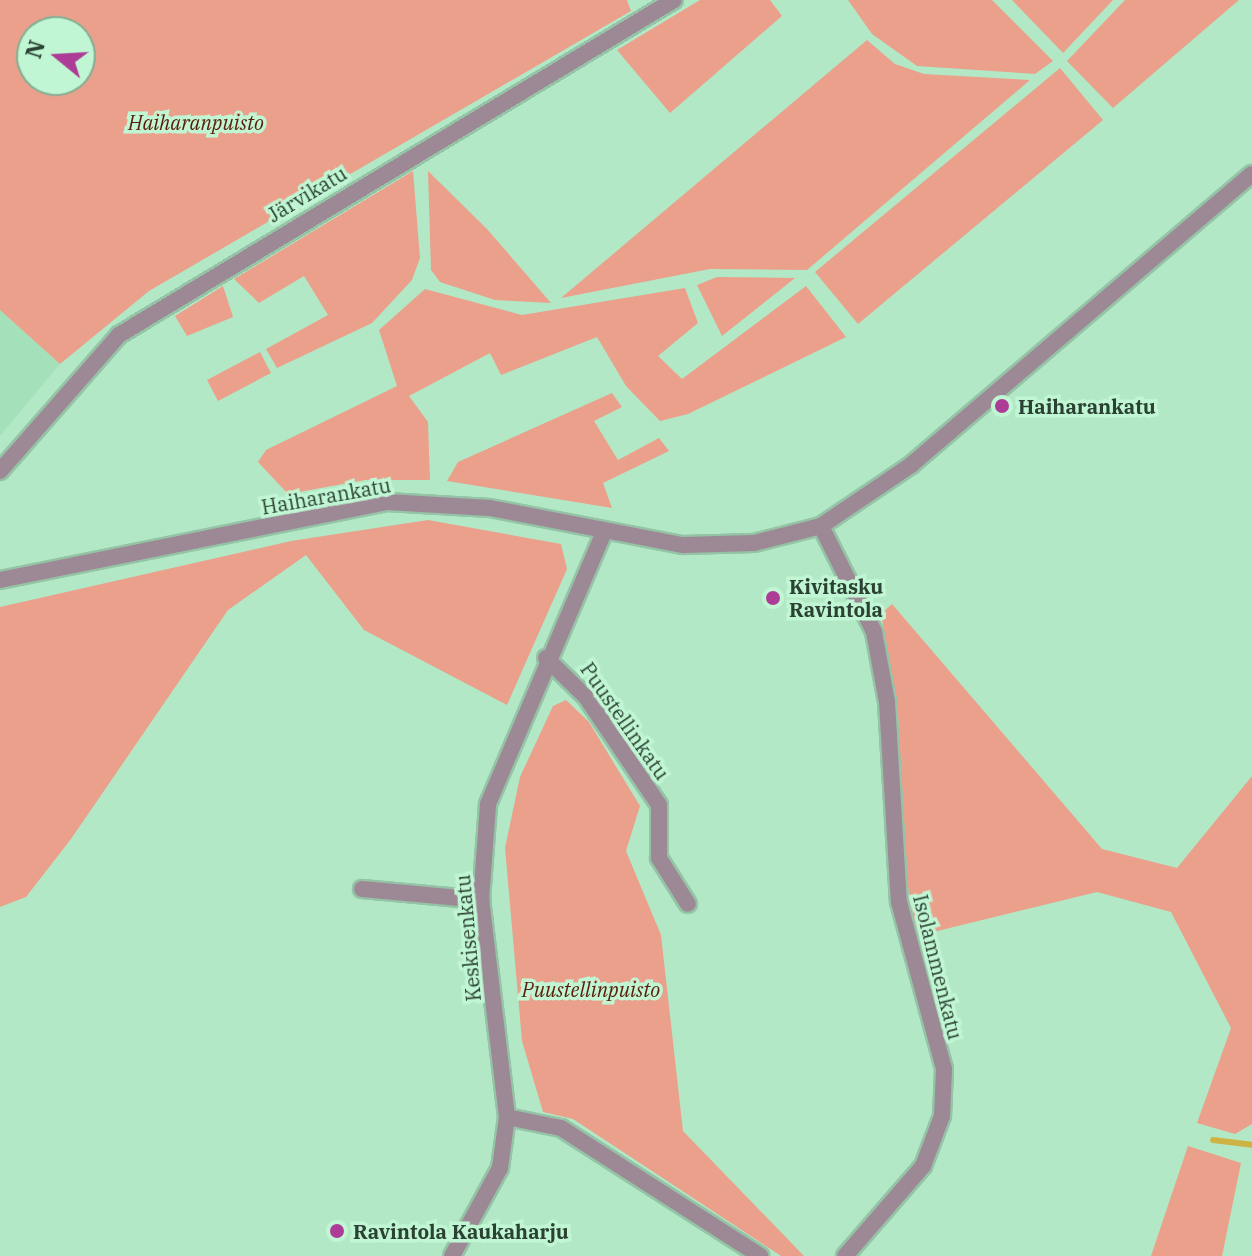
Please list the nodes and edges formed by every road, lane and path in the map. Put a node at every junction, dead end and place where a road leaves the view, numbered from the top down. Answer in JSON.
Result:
{"nodes":[{"id":1,"x":674,"y":0,"type":"edge"},
{"id":2,"x":1249,"y":182,"type":"edge"},
{"id":3,"x":0,"y":471,"type":"edge"},
{"id":4,"x":821,"y":526,"type":"junction"},
{"id":5,"x":604,"y":532,"type":"junction"},
{"id":6,"x":0,"y":580,"type":"edge"},
{"id":7,"x":546,"y":658,"type":"junction"},
{"id":8,"x":362,"y":889,"type":"dead end"},
{"id":9,"x":481,"y":900,"type":"junction"},
{"id":10,"x":688,"y":904,"type":"dead end"},
{"id":11,"x":507,"y":1117,"type":"junction"},
{"id":12,"x":452,"y":1256,"type":"edge"},
{"id":13,"x":760,"y":1256,"type":"edge"},
{"id":14,"x":845,"y":1256,"type":"edge"}],
"edges":[{"from":1,"to":3,"type":"street","name":"Järvikatu"},
{"from":2,"to":4,"type":"street","name":"Haiharankatu"},
{"from":4,"to":5,"type":"street","name":"Haiharankatu"},
{"from":4,"to":14,"type":"street","name":"Isolammenkatu"},
{"from":5,"to":6,"type":"street","name":"Haiharankatu"},
{"from":5,"to":7,"type":"street","name":"Keskisenkatu"},
{"from":7,"to":9,"type":"street","name":"Keskisenkatu"},
{"from":7,"to":10,"type":"street","name":"Puustellinkatu"},
{"from":8,"to":9,"type":"street"},
{"from":9,"to":11,"type":"street","name":"Keskisenkatu"},
{"from":11,"to":12,"type":"street","name":"Keskisenkatu"},
{"from":11,"to":13,"type":"street"}]}
